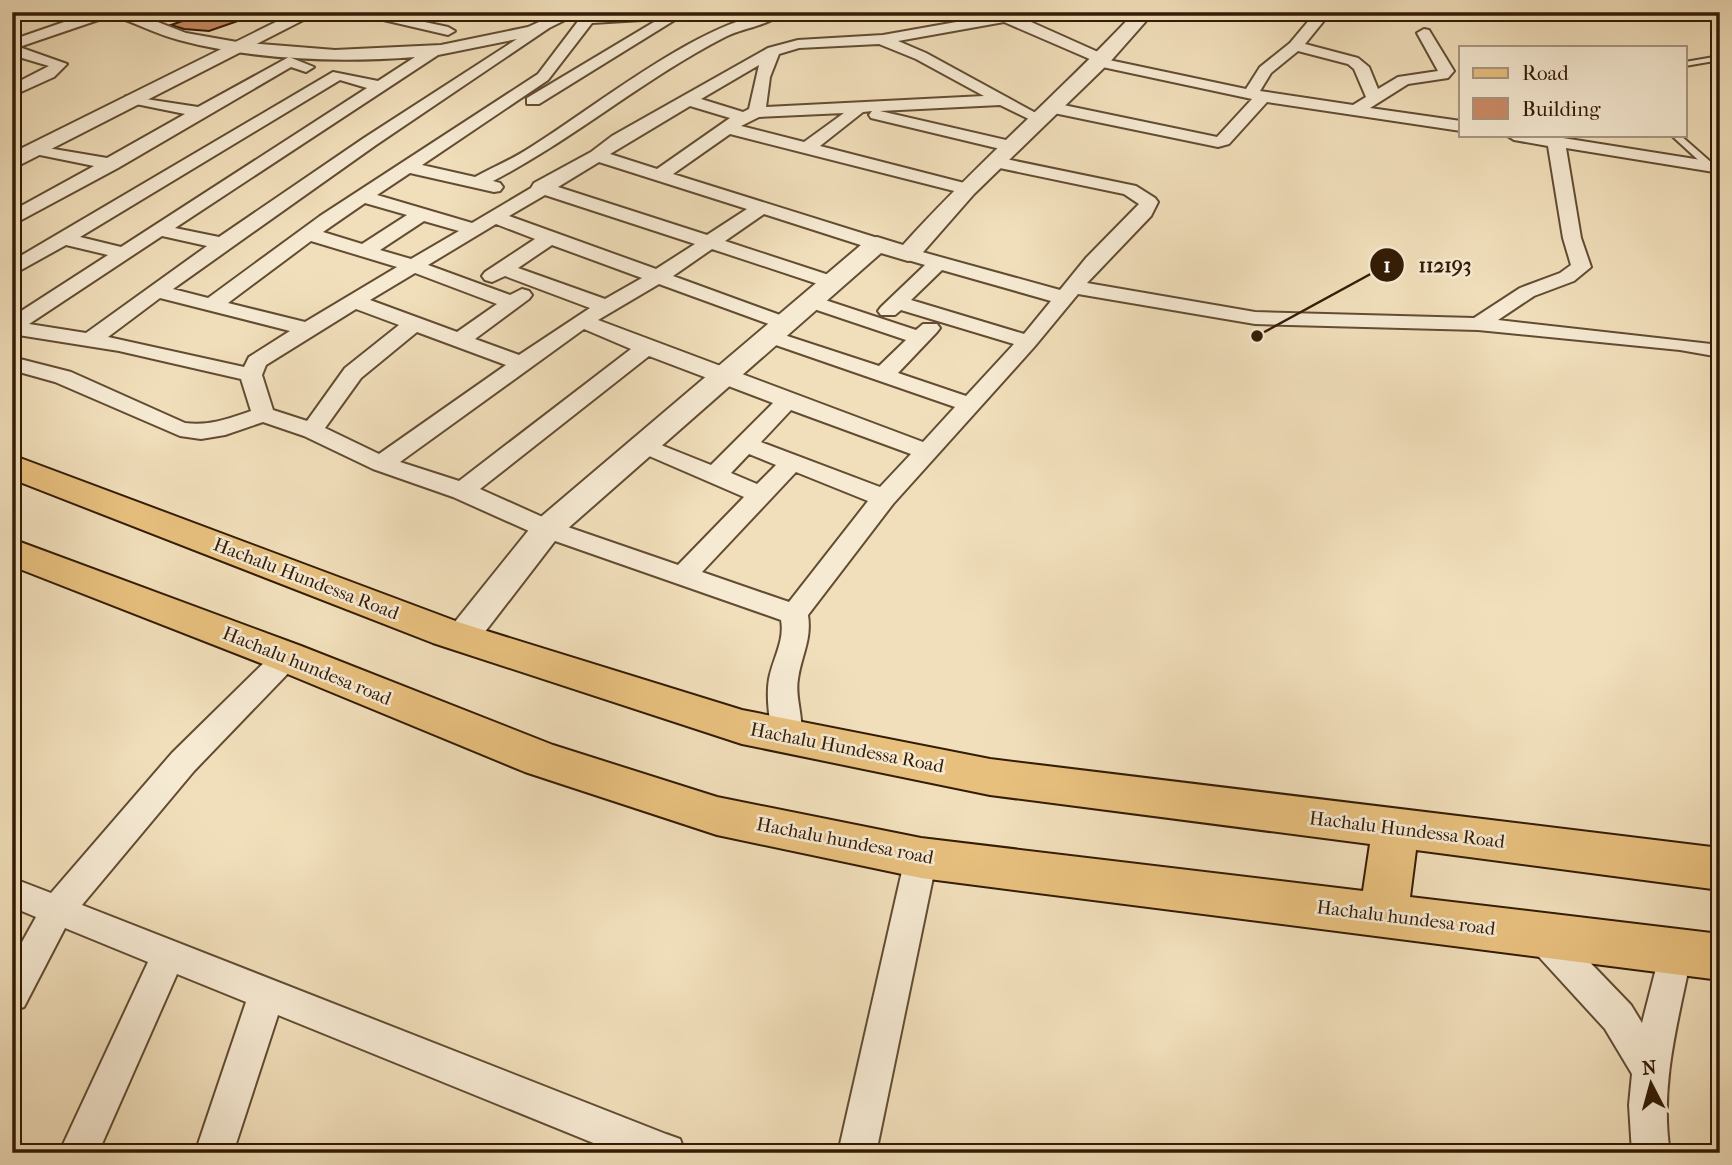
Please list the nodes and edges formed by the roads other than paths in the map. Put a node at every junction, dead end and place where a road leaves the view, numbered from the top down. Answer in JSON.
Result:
{"nodes":[{"id":1,"x":108,"y":12,"type":"edge"},
{"id":2,"x":310,"y":12,"type":"edge"},
{"id":3,"x":356,"y":12,"type":"edge"},
{"id":4,"x":776,"y":12,"type":"edge"},
{"id":5,"x":1145,"y":12,"type":"edge"},
{"id":6,"x":1324,"y":12,"type":"edge"},
{"id":7,"x":682,"y":13,"type":"edge"},
{"id":8,"x":129,"y":14,"type":"edge"},
{"id":9,"x":585,"y":15,"type":"edge"},
{"id":10,"x":1001,"y":15,"type":"edge"},
{"id":11,"x":542,"y":29,"type":"junction"},
{"id":12,"x":448,"y":31,"type":"dead end"},
{"id":13,"x":1424,"y":33,"type":"dead end"},
{"id":14,"x":720,"y":34,"type":"junction"},
{"id":15,"x":883,"y":39,"type":"junction"},
{"id":16,"x":1295,"y":46,"type":"junction"},
{"id":17,"x":12,"y":47,"type":"edge"},
{"id":18,"x":240,"y":47,"type":"junction"},
{"id":19,"x":437,"y":49,"type":"junction"},
{"id":20,"x":773,"y":51,"type":"junction"},
{"id":21,"x":921,"y":56,"type":"junction"},
{"id":22,"x":881,"y":57,"type":"dead end"},
{"id":23,"x":284,"y":58,"type":"junction"},
{"id":24,"x":1720,"y":58,"type":"edge"},
{"id":25,"x":1100,"y":61,"type":"junction"},
{"id":26,"x":1686,"y":64,"type":"edge"},
{"id":27,"x":338,"y":75,"type":"junction"},
{"id":28,"x":12,"y":91,"type":"edge"},
{"id":29,"x":383,"y":96,"type":"junction"},
{"id":30,"x":1257,"y":96,"type":"junction"},
{"id":31,"x":1374,"y":97,"type":"junction"},
{"id":32,"x":132,"y":99,"type":"junction"},
{"id":33,"x":688,"y":100,"type":"junction"},
{"id":34,"x":1003,"y":100,"type":"junction"},
{"id":35,"x":427,"y":103,"type":"junction"},
{"id":36,"x":827,"y":108,"type":"junction"},
{"id":37,"x":489,"y":110,"type":"junction"},
{"id":38,"x":1355,"y":111,"type":"junction"},
{"id":39,"x":201,"y":112,"type":"junction"},
{"id":40,"x":516,"y":112,"type":"dead end"},
{"id":41,"x":855,"y":112,"type":"junction"},
{"id":42,"x":1043,"y":113,"type":"junction"},
{"id":43,"x":743,"y":119,"type":"junction"},
{"id":44,"x":254,"y":123,"type":"junction"},
{"id":45,"x":1459,"y":126,"type":"edge"},
{"id":46,"x":571,"y":130,"type":"junction"},
{"id":47,"x":306,"y":136,"type":"junction"},
{"id":48,"x":1520,"y":136,"type":"edge"},
{"id":49,"x":1676,"y":136,"type":"edge"},
{"id":50,"x":618,"y":140,"type":"junction"},
{"id":51,"x":151,"y":141,"type":"junction"},
{"id":52,"x":1556,"y":142,"type":"junction"},
{"id":53,"x":1013,"y":147,"type":"junction"},
{"id":54,"x":807,"y":148,"type":"junction"},
{"id":55,"x":36,"y":149,"type":"junction"},
{"id":56,"x":205,"y":152,"type":"junction"},
{"id":57,"x":597,"y":156,"type":"junction"},
{"id":58,"x":273,"y":157,"type":"junction"},
{"id":59,"x":12,"y":162,"type":"edge"},
{"id":60,"x":996,"y":162,"type":"junction"},
{"id":61,"x":112,"y":164,"type":"junction"},
{"id":62,"x":407,"y":167,"type":"junction"},
{"id":63,"x":1715,"y":167,"type":"edge"},
{"id":64,"x":333,"y":168,"type":"junction"},
{"id":65,"x":165,"y":176,"type":"junction"},
{"id":66,"x":659,"y":176,"type":"junction"},
{"id":67,"x":477,"y":183,"type":"junction"},
{"id":68,"x":224,"y":189,"type":"junction"},
{"id":69,"x":966,"y":189,"type":"junction"},
{"id":70,"x":533,"y":191,"type":"junction"},
{"id":71,"x":364,"y":197,"type":"junction"},
{"id":72,"x":273,"y":208,"type":"junction"},
{"id":73,"x":763,"y":208,"type":"junction"},
{"id":74,"x":422,"y":214,"type":"junction"},
{"id":75,"x":19,"y":215,"type":"edge"},
{"id":76,"x":493,"y":218,"type":"junction"},
{"id":77,"x":327,"y":220,"type":"junction"},
{"id":78,"x":58,"y":225,"type":"junction"},
{"id":79,"x":473,"y":229,"type":"junction"},
{"id":80,"x":159,"y":230,"type":"junction"},
{"id":81,"x":309,"y":234,"type":"junction"},
{"id":82,"x":549,"y":238,"type":"junction"},
{"id":83,"x":221,"y":243,"type":"junction"},
{"id":84,"x":709,"y":243,"type":"junction"},
{"id":85,"x":877,"y":244,"type":"junction"},
{"id":86,"x":365,"y":251,"type":"junction"},
{"id":87,"x":123,"y":253,"type":"junction"},
{"id":88,"x":908,"y":254,"type":"junction"},
{"id":89,"x":937,"y":264,"type":"junction"},
{"id":90,"x":410,"y":265,"type":"junction"},
{"id":91,"x":12,"y":268,"type":"edge"},
{"id":92,"x":503,"y":269,"type":"junction"},
{"id":93,"x":659,"y":276,"type":"junction"},
{"id":94,"x":831,"y":282,"type":"junction"},
{"id":95,"x":541,"y":283,"type":"junction"},
{"id":96,"x":474,"y":289,"type":"junction"},
{"id":97,"x":157,"y":290,"type":"junction"},
{"id":98,"x":1069,"y":293,"type":"junction"},
{"id":99,"x":809,"y":301,"type":"junction"},
{"id":100,"x":356,"y":302,"type":"junction"},
{"id":101,"x":511,"y":302,"type":"junction"},
{"id":102,"x":898,"y":302,"type":"junction"},
{"id":103,"x":212,"y":306,"type":"junction"},
{"id":104,"x":605,"y":306,"type":"junction"},
{"id":105,"x":942,"y":317,"type":"junction"},
{"id":106,"x":582,"y":321,"type":"junction"},
{"id":107,"x":876,"y":323,"type":"junction"},
{"id":108,"x":414,"y":324,"type":"junction"},
{"id":109,"x":1478,"y":324,"type":"junction"},
{"id":110,"x":12,"y":327,"type":"edge"},
{"id":111,"x":309,"y":329,"type":"junction"},
{"id":112,"x":776,"y":330,"type":"junction"},
{"id":113,"x":920,"y":338,"type":"junction"},
{"id":114,"x":90,"y":341,"type":"junction"},
{"id":115,"x":458,"y":341,"type":"junction"},
{"id":116,"x":1028,"y":342,"type":"junction"},
{"id":117,"x":646,"y":348,"type":"junction"},
{"id":118,"x":1720,"y":351,"type":"edge"},
{"id":119,"x":12,"y":363,"type":"edge"},
{"id":120,"x":520,"y":363,"type":"junction"},
{"id":121,"x":251,"y":374,"type":"junction"},
{"id":122,"x":884,"y":374,"type":"junction"},
{"id":123,"x":722,"y":377,"type":"junction"},
{"id":124,"x":786,"y":401,"type":"junction"},
{"id":125,"x":969,"y":404,"type":"junction"},
{"id":126,"x":263,"y":414,"type":"junction"},
{"id":127,"x":312,"y":431,"type":"junction"},
{"id":128,"x":641,"y":444,"type":"junction"},
{"id":129,"x":745,"y":444,"type":"junction"},
{"id":130,"x":925,"y":451,"type":"junction"},
{"id":131,"x":382,"y":464,"type":"junction"},
{"id":132,"x":790,"y":464,"type":"junction"},
{"id":133,"x":12,"y":466,"type":"edge"},
{"id":134,"x":716,"y":474,"type":"junction"},
{"id":135,"x":462,"y":491,"type":"junction"},
{"id":136,"x":761,"y":495,"type":"junction"},
{"id":137,"x":884,"y":498,"type":"junction"},
{"id":138,"x":547,"y":529,"type":"junction"},
{"id":139,"x":12,"y":552,"type":"edge"},
{"id":140,"x":682,"y":577,"type":"junction"},
{"id":141,"x":794,"y":614,"type":"junction"},
{"id":142,"x":462,"y":638,"type":"junction"},
{"id":143,"x":287,"y":657,"type":"junction"},
{"id":144,"x":787,"y":736,"type":"junction"},
{"id":145,"x":1395,"y":828,"type":"junction"},
{"id":146,"x":921,"y":858,"type":"junction"},
{"id":147,"x":1720,"y":869,"type":"edge"},
{"id":148,"x":12,"y":892,"type":"edge"},
{"id":149,"x":58,"y":909,"type":"junction"},
{"id":150,"x":1384,"y":915,"type":"junction"},
{"id":151,"x":1541,"y":935,"type":"junction"},
{"id":152,"x":1675,"y":952,"type":"junction"},
{"id":153,"x":169,"y":954,"type":"junction"},
{"id":154,"x":1720,"y":957,"type":"edge"},
{"id":155,"x":267,"y":993,"type":"junction"},
{"id":156,"x":12,"y":995,"type":"edge"},
{"id":157,"x":1652,"y":1073,"type":"junction"},
{"id":158,"x":78,"y":1153,"type":"edge"},
{"id":159,"x":214,"y":1153,"type":"edge"},
{"id":160,"x":666,"y":1153,"type":"edge"},
{"id":161,"x":858,"y":1153,"type":"edge"},
{"id":162,"x":1651,"y":1153,"type":"edge"}],
"edges":[{"from":1,"to":17,"type":"street"},
{"from":2,"to":18,"type":"street"},
{"from":3,"to":12,"type":"street"},
{"from":4,"to":14,"type":"street"},
{"from":5,"to":25,"type":"street"},
{"from":6,"to":16,"type":"street"},
{"from":7,"to":9,"type":"street"},
{"from":7,"to":40,"type":"street"},
{"from":8,"to":18,"type":"street"},
{"from":9,"to":11,"type":"street"},
{"from":9,"to":37,"type":"street"},
{"from":10,"to":15,"type":"street"},
{"from":10,"to":25,"type":"street"},
{"from":11,"to":19,"type":"street"},
{"from":11,"to":35,"type":"street"},
{"from":13,"to":31,"type":"street"},
{"from":14,"to":20,"type":"street"},
{"from":14,"to":46,"type":"street"},
{"from":15,"to":20,"type":"street"},
{"from":15,"to":21,"type":"street"},
{"from":16,"to":30,"type":"street"},
{"from":16,"to":31,"type":"street"},
{"from":17,"to":28,"type":"street"},
{"from":18,"to":23,"type":"street"},
{"from":18,"to":32,"type":"street"},
{"from":19,"to":23,"type":"street"},
{"from":19,"to":29,"type":"street"},
{"from":20,"to":33,"type":"street"},
{"from":20,"to":43,"type":"street"},
{"from":21,"to":22,"type":"street"},
{"from":21,"to":34,"type":"street"},
{"from":23,"to":27,"type":"street"},
{"from":23,"to":39,"type":"street"},
{"from":24,"to":26,"type":"lane"},
{"from":25,"to":30,"type":"street"},
{"from":25,"to":42,"type":"street"},
{"from":27,"to":29,"type":"street"},
{"from":27,"to":44,"type":"street"},
{"from":29,"to":35,"type":"street"},
{"from":29,"to":47,"type":"street"},
{"from":30,"to":38,"type":"street"},
{"from":30,"to":42,"type":"street"},
{"from":31,"to":38,"type":"street"},
{"from":32,"to":39,"type":"street"},
{"from":32,"to":55,"type":"street"},
{"from":33,"to":43,"type":"street"},
{"from":33,"to":50,"type":"street"},
{"from":34,"to":36,"type":"street"},
{"from":34,"to":42,"type":"street"},
{"from":35,"to":37,"type":"street"},
{"from":35,"to":64,"type":"street"},
{"from":36,"to":41,"type":"street"},
{"from":36,"to":43,"type":"street"},
{"from":37,"to":62,"type":"street"},
{"from":38,"to":45,"type":"street"},
{"from":39,"to":51,"type":"street"},
{"from":41,"to":53,"type":"street"},
{"from":41,"to":54,"type":"street"},
{"from":42,"to":53,"type":"street"},
{"from":43,"to":54,"type":"street"},
{"from":43,"to":66,"type":"street"},
{"from":44,"to":47,"type":"street"},
{"from":44,"to":56,"type":"street"},
{"from":46,"to":50,"type":"street"},
{"from":46,"to":67,"type":"street"},
{"from":47,"to":58,"type":"street"},
{"from":48,"to":52,"type":"street"},
{"from":49,"to":63,"type":"lane"},
{"from":50,"to":57,"type":"street"},
{"from":51,"to":56,"type":"street"},
{"from":51,"to":61,"type":"street"},
{"from":52,"to":63,"type":"street"},
{"from":52,"to":109,"type":"street"},
{"from":53,"to":60,"type":"street"},
{"from":54,"to":69,"type":"street"},
{"from":55,"to":59,"type":"street"},
{"from":55,"to":61,"type":"street"},
{"from":56,"to":65,"type":"street"},
{"from":57,"to":66,"type":"street"},
{"from":57,"to":70,"type":"street"},
{"from":58,"to":64,"type":"street"},
{"from":58,"to":68,"type":"street"},
{"from":60,"to":69,"type":"street"},
{"from":60,"to":98,"type":"street"},
{"from":61,"to":75,"type":"street"},
{"from":62,"to":67,"type":"street"},
{"from":62,"to":71,"type":"street"},
{"from":64,"to":72,"type":"street"},
{"from":65,"to":68,"type":"street"},
{"from":65,"to":78,"type":"street"},
{"from":66,"to":73,"type":"street"},
{"from":67,"to":70,"type":"street"},
{"from":68,"to":80,"type":"street"},
{"from":69,"to":88,"type":"street"},
{"from":70,"to":76,"type":"street"},
{"from":70,"to":84,"type":"street"},
{"from":71,"to":74,"type":"street"},
{"from":71,"to":77,"type":"street"},
{"from":72,"to":77,"type":"street"},
{"from":72,"to":83,"type":"street"},
{"from":73,"to":84,"type":"street"},
{"from":73,"to":85,"type":"street"},
{"from":74,"to":79,"type":"street"},
{"from":74,"to":86,"type":"street"},
{"from":75,"to":78,"type":"street"},
{"from":76,"to":79,"type":"street"},
{"from":76,"to":82,"type":"street"},
{"from":77,"to":81,"type":"street"},
{"from":78,"to":87,"type":"street"},
{"from":78,"to":91,"type":"street"},
{"from":79,"to":90,"type":"street"},
{"from":80,"to":83,"type":"street"},
{"from":80,"to":87,"type":"street"},
{"from":81,"to":86,"type":"street"},
{"from":81,"to":103,"type":"street"},
{"from":82,"to":92,"type":"street"},
{"from":82,"to":93,"type":"street"},
{"from":83,"to":97,"type":"street"},
{"from":84,"to":93,"type":"street"},
{"from":84,"to":94,"type":"street"},
{"from":85,"to":88,"type":"street"},
{"from":85,"to":94,"type":"street"},
{"from":86,"to":90,"type":"street"},
{"from":87,"to":110,"type":"street"},
{"from":88,"to":89,"type":"street"},
{"from":89,"to":98,"type":"street"},
{"from":89,"to":102,"type":"street"},
{"from":90,"to":96,"type":"street"},
{"from":90,"to":100,"type":"street"},
{"from":92,"to":95,"type":"street"},
{"from":92,"to":96,"type":"street"},
{"from":93,"to":104,"type":"street"},
{"from":93,"to":112,"type":"street"},
{"from":94,"to":99,"type":"street"},
{"from":95,"to":101,"type":"street"},
{"from":95,"to":104,"type":"street"},
{"from":96,"to":101,"type":"street"},
{"from":97,"to":103,"type":"street"},
{"from":97,"to":114,"type":"street"},
{"from":98,"to":109,"type":"street"},
{"from":98,"to":116,"type":"street"},
{"from":99,"to":107,"type":"street"},
{"from":99,"to":112,"type":"street"},
{"from":100,"to":108,"type":"street"},
{"from":100,"to":111,"type":"street"},
{"from":101,"to":115,"type":"street"},
{"from":102,"to":105,"type":"street"},
{"from":102,"to":107,"type":"street"},
{"from":103,"to":111,"type":"street"},
{"from":104,"to":106,"type":"street"},
{"from":105,"to":113,"type":"street"},
{"from":105,"to":116,"type":"street"},
{"from":106,"to":117,"type":"street"},
{"from":106,"to":120,"type":"street"},
{"from":107,"to":113,"type":"street"},
{"from":108,"to":115,"type":"street"},
{"from":108,"to":127,"type":"street"},
{"from":109,"to":118,"type":"street"},
{"from":110,"to":114,"type":"street"},
{"from":111,"to":121,"type":"street"},
{"from":112,"to":122,"type":"street"},
{"from":112,"to":123,"type":"street"},
{"from":113,"to":122,"type":"street"},
{"from":114,"to":121,"type":"street"},
{"from":115,"to":120,"type":"street"},
{"from":116,"to":125,"type":"street"},
{"from":117,"to":123,"type":"street"},
{"from":117,"to":135,"type":"street"},
{"from":119,"to":126,"type":"street"},
{"from":120,"to":131,"type":"street"},
{"from":121,"to":126,"type":"street"},
{"from":122,"to":125,"type":"street"},
{"from":123,"to":124,"type":"street"},
{"from":123,"to":128,"type":"street"},
{"from":124,"to":129,"type":"street"},
{"from":124,"to":130,"type":"street"},
{"from":125,"to":130,"type":"street"},
{"from":126,"to":127,"type":"street"},
{"from":127,"to":131,"type":"street"},
{"from":128,"to":134,"type":"street"},
{"from":128,"to":138,"type":"street"},
{"from":129,"to":132,"type":"street"},
{"from":129,"to":134,"type":"street"},
{"from":130,"to":137,"type":"street"},
{"from":131,"to":135,"type":"street"},
{"from":132,"to":136,"type":"street"},
{"from":132,"to":137,"type":"street"},
{"from":133,"to":142,"type":"main road","name":"Hachalu Hundessa Road"},
{"from":134,"to":136,"type":"street"},
{"from":135,"to":138,"type":"street"},
{"from":136,"to":140,"type":"street"},
{"from":137,"to":141,"type":"street"},
{"from":138,"to":140,"type":"street"},
{"from":138,"to":142,"type":"street"},
{"from":139,"to":143,"type":"main road","name":"Hachalu hundesa road"},
{"from":140,"to":141,"type":"street"},
{"from":141,"to":144,"type":"street"},
{"from":142,"to":144,"type":"main road","name":"Hachalu Hundessa Road"},
{"from":143,"to":146,"type":"main road","name":"Hachalu hundesa road"},
{"from":143,"to":149,"type":"street"},
{"from":144,"to":145,"type":"main road","name":"Hachalu Hundessa Road"},
{"from":145,"to":147,"type":"main road","name":"Hachalu Hundessa Road"},
{"from":145,"to":150,"type":"main road"},
{"from":146,"to":150,"type":"main road","name":"Hachalu hundesa road"},
{"from":146,"to":161,"type":"street"},
{"from":148,"to":149,"type":"street"},
{"from":149,"to":153,"type":"street"},
{"from":149,"to":156,"type":"street"},
{"from":150,"to":151,"type":"main road","name":"Hachalu hundesa road"},
{"from":151,"to":152,"type":"main road","name":"Hachalu hundesa road"},
{"from":151,"to":157,"type":"street"},
{"from":152,"to":154,"type":"main road","name":"Hachalu hundesa road"},
{"from":152,"to":157,"type":"street"},
{"from":153,"to":155,"type":"street"},
{"from":153,"to":158,"type":"street"},
{"from":155,"to":159,"type":"street"},
{"from":155,"to":160,"type":"street"},
{"from":157,"to":162,"type":"street"}]}
